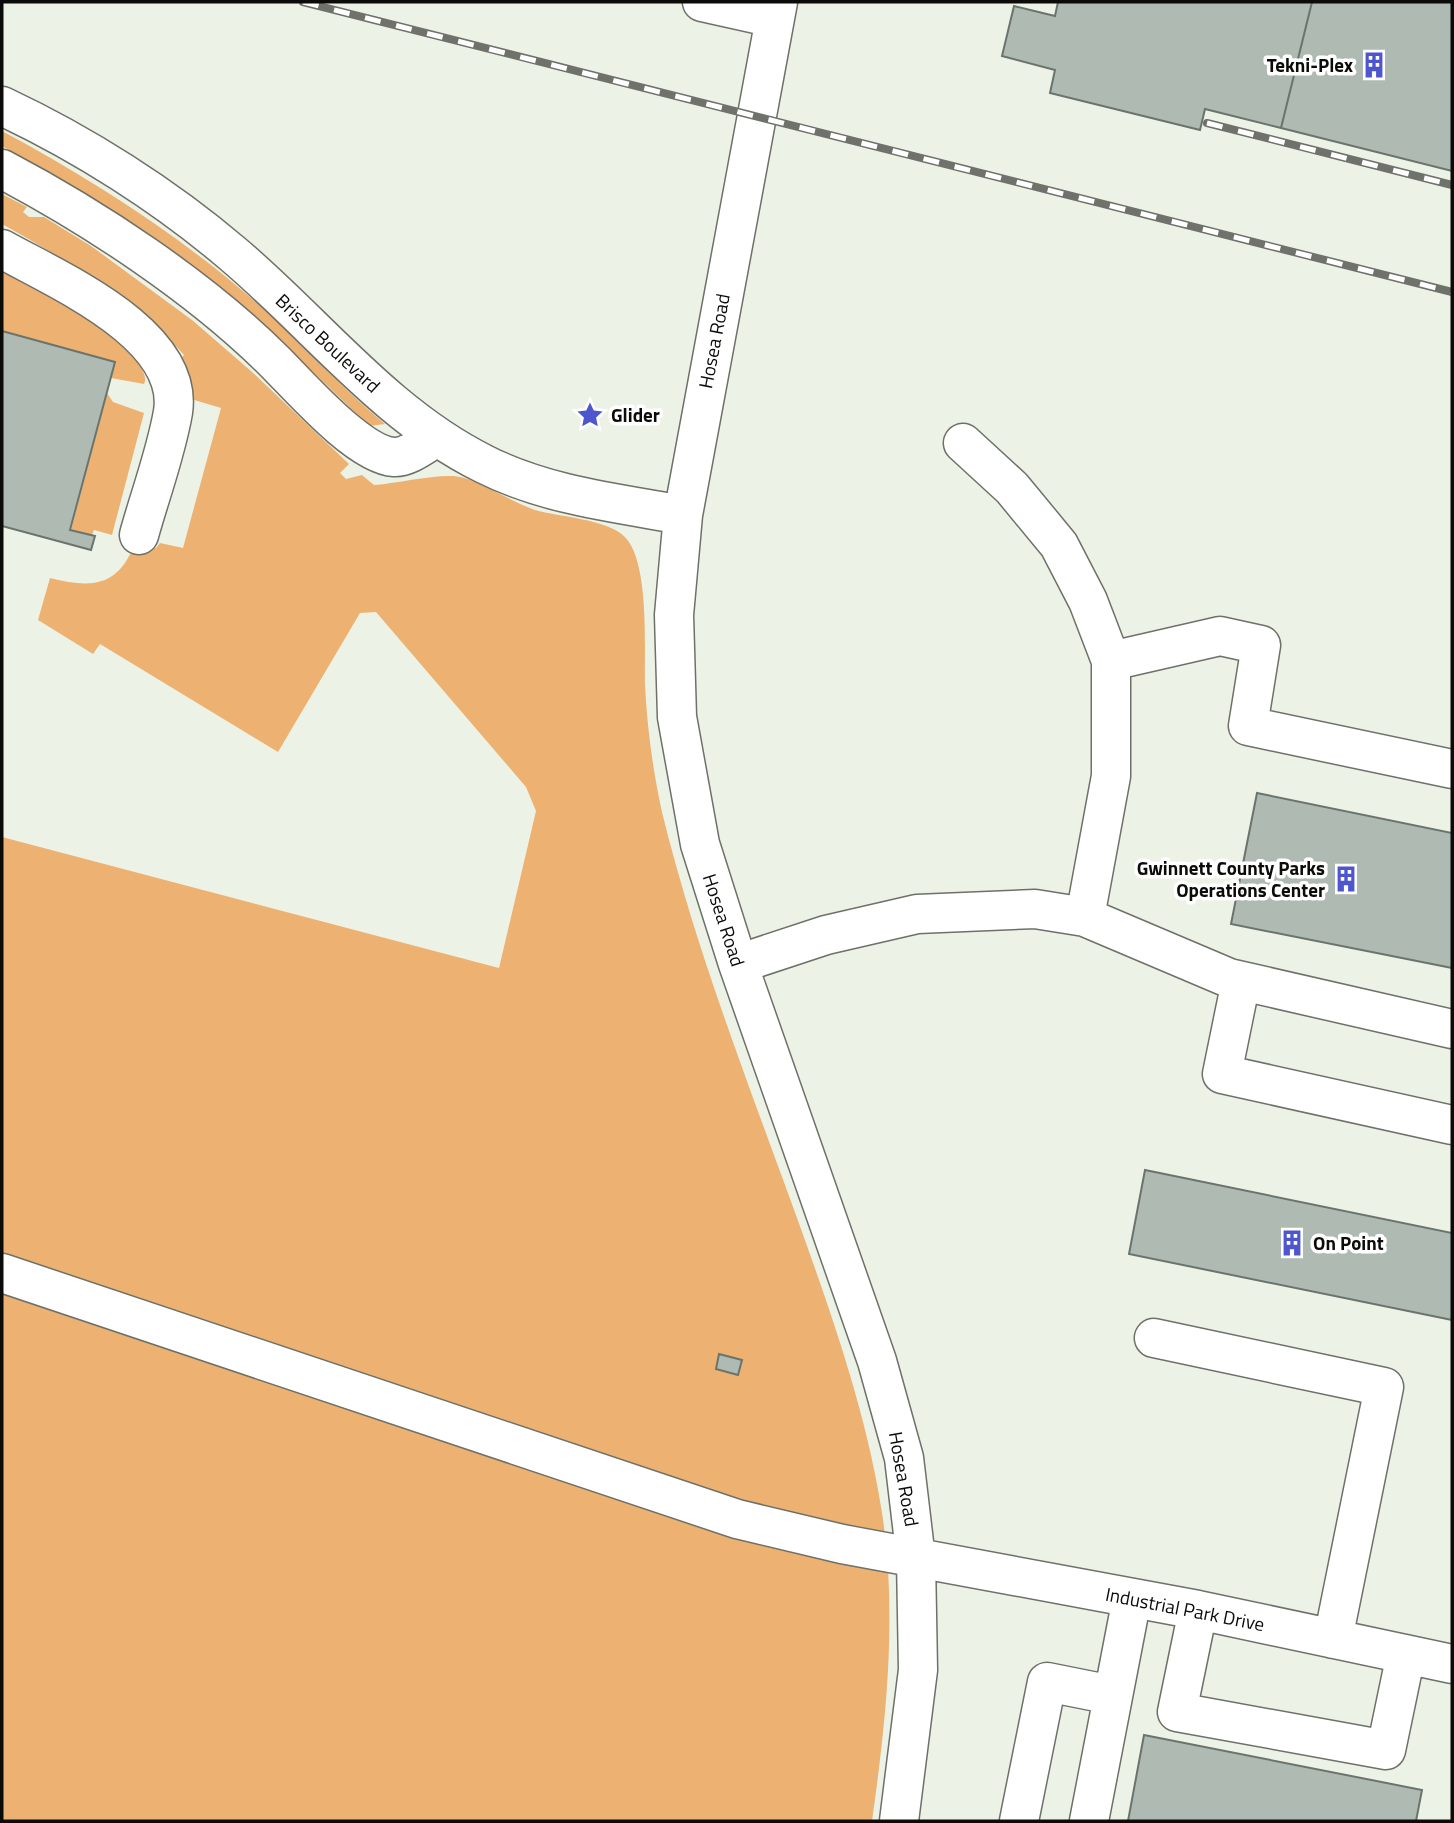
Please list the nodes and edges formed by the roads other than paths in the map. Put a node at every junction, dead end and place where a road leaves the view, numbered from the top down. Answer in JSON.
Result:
{"nodes":[{"id":1,"x":702,"y":2,"type":"edge"},
{"id":2,"x":776,"y":10,"type":"edge"},
{"id":3,"x":2,"y":106,"type":"edge"},
{"id":4,"x":2,"y":169,"type":"edge"},
{"id":5,"x":2,"y":249,"type":"edge"},
{"id":6,"x":437,"y":437,"type":"junction"},
{"id":7,"x":963,"y":443,"type":"dead end"},
{"id":8,"x":683,"y":515,"type":"junction"},
{"id":9,"x":139,"y":535,"type":"dead end"},
{"id":10,"x":1111,"y":661,"type":"junction"},
{"id":11,"x":1452,"y":769,"type":"edge"},
{"id":12,"x":1085,"y":918,"type":"junction"},
{"id":13,"x":738,"y":964,"type":"junction"},
{"id":14,"x":1241,"y":981,"type":"junction"},
{"id":15,"x":1452,"y":1029,"type":"edge"},
{"id":16,"x":1452,"y":1125,"type":"edge"},
{"id":17,"x":2,"y":1273,"type":"edge"},
{"id":18,"x":1154,"y":1338,"type":"dead end"},
{"id":19,"x":916,"y":1559,"type":"junction"},
{"id":20,"x":1132,"y":1598,"type":"junction"},
{"id":21,"x":1198,"y":1609,"type":"junction"},
{"id":22,"x":1333,"y":1639,"type":"junction"},
{"id":23,"x":1406,"y":1654,"type":"junction"},
{"id":24,"x":1452,"y":1664,"type":"edge"},
{"id":25,"x":1112,"y":1695,"type":"junction"},
{"id":26,"x":899,"y":1821,"type":"edge"},
{"id":27,"x":1019,"y":1821,"type":"edge"},
{"id":28,"x":1089,"y":1821,"type":"edge"}],
"edges":[{"from":1,"to":2,"type":"street"},
{"from":2,"to":8,"type":"street","name":"Hosea Road"},
{"from":3,"to":6,"type":"street","name":"Brisco Boulevard"},
{"from":4,"to":6,"type":"street"},
{"from":5,"to":9,"type":"street"},
{"from":6,"to":8,"type":"street","name":"Brisco Boulevard"},
{"from":7,"to":10,"type":"street"},
{"from":8,"to":13,"type":"street","name":"Hosea Road"},
{"from":10,"to":11,"type":"street"},
{"from":10,"to":12,"type":"street"},
{"from":12,"to":13,"type":"street"},
{"from":12,"to":14,"type":"street"},
{"from":13,"to":19,"type":"street","name":"Hosea Road"},
{"from":14,"to":15,"type":"street"},
{"from":14,"to":16,"type":"street"},
{"from":17,"to":19,"type":"street","name":"Industrial Park Drive"},
{"from":18,"to":22,"type":"street"},
{"from":19,"to":20,"type":"street","name":"Industrial Park Drive"},
{"from":19,"to":26,"type":"street","name":"Hosea Road"},
{"from":20,"to":21,"type":"street","name":"Industrial Park Drive"},
{"from":20,"to":25,"type":"street"},
{"from":21,"to":22,"type":"street","name":"Industrial Park Drive"},
{"from":21,"to":23,"type":"street"},
{"from":22,"to":23,"type":"street","name":"Industrial Park Drive"},
{"from":23,"to":24,"type":"street","name":"Industrial Park Drive"},
{"from":25,"to":27,"type":"street"},
{"from":25,"to":28,"type":"street"}]}
